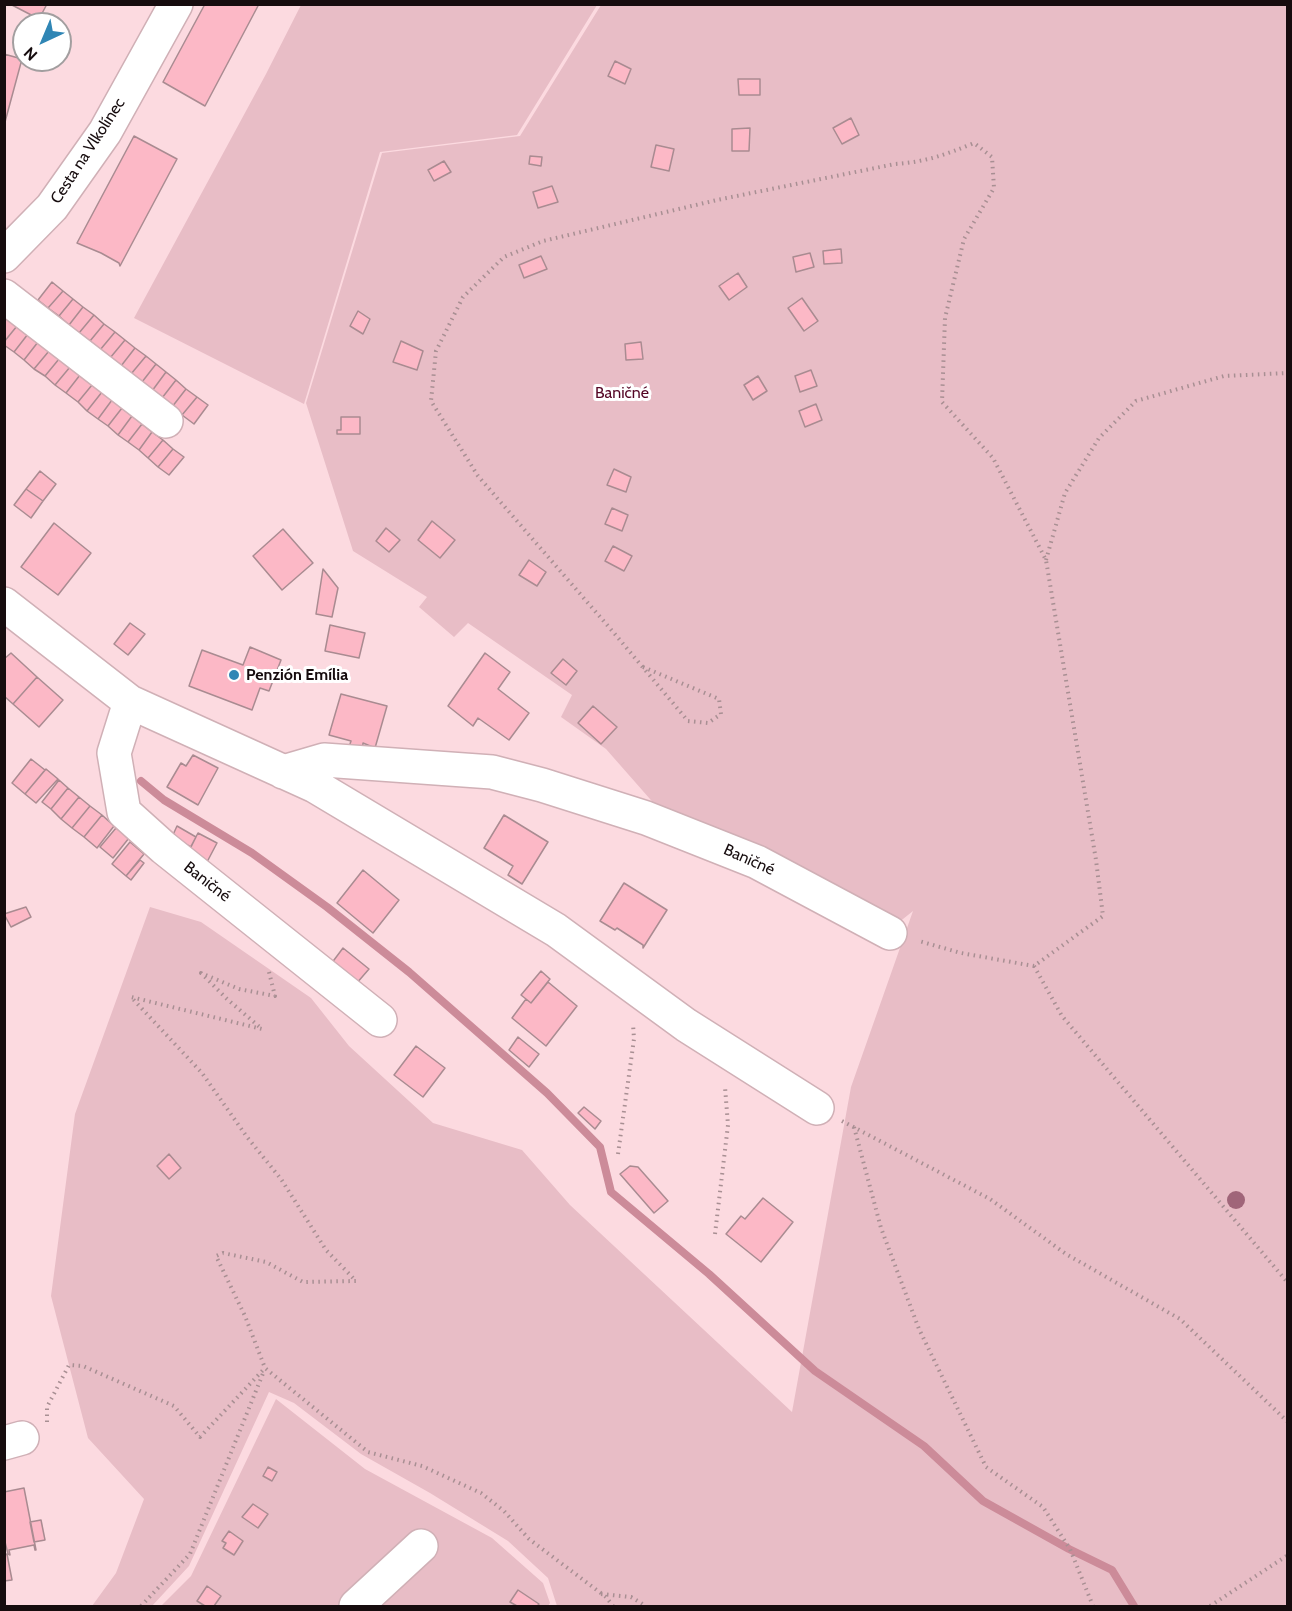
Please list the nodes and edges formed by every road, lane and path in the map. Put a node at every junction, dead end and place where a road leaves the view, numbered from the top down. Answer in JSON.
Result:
{"nodes":[{"id":1,"x":176,"y":4,"type":"edge"},
{"id":2,"x":4,"y":256,"type":"edge"},
{"id":3,"x":4,"y":296,"type":"edge"},
{"id":4,"x":1287,"y":373,"type":"edge"},
{"id":5,"x":166,"y":421,"type":"dead end"},
{"id":6,"x":1046,"y":560,"type":"junction"},
{"id":7,"x":4,"y":604,"type":"edge"},
{"id":8,"x":643,"y":668,"type":"junction"},
{"id":9,"x":130,"y":702,"type":"junction"},
{"id":10,"x":283,"y":772,"type":"junction"},
{"id":11,"x":890,"y":933,"type":"joint"},
{"id":12,"x":1034,"y":966,"type":"junction"},
{"id":13,"x":268,"y":967,"type":"dead end"},
{"id":14,"x":630,"y":984,"type":"junction"},
{"id":15,"x":380,"y":1020,"type":"dead end"},
{"id":16,"x":721,"y":1047,"type":"junction"},
{"id":17,"x":817,"y":1108,"type":"joint"},
{"id":18,"x":854,"y":1127,"type":"junction"},
{"id":19,"x":618,"y":1154,"type":"dead end"},
{"id":20,"x":716,"y":1234,"type":"dead end"},
{"id":21,"x":1287,"y":1283,"type":"edge"},
{"id":22,"x":265,"y":1368,"type":"junction"},
{"id":23,"x":1287,"y":1422,"type":"edge"},
{"id":24,"x":24,"y":1436,"type":"edge"},
{"id":25,"x":421,"y":1546,"type":"dead end"},
{"id":26,"x":1287,"y":1555,"type":"edge"},
{"id":27,"x":600,"y":1593,"type":"junction"},
{"id":28,"x":141,"y":1606,"type":"edge"},
{"id":29,"x":356,"y":1606,"type":"edge"},
{"id":30,"x":613,"y":1606,"type":"edge"},
{"id":31,"x":646,"y":1606,"type":"edge"},
{"id":32,"x":1093,"y":1606,"type":"edge"},
{"id":33,"x":1210,"y":1606,"type":"edge"}],
"edges":[{"from":1,"to":2,"type":"street","name":"Cesta na Vlkolínec"},
{"from":3,"to":5,"type":"street"},
{"from":4,"to":6,"type":"path"},
{"from":6,"to":8,"type":"path"},
{"from":6,"to":12,"type":"path"},
{"from":7,"to":9,"type":"street"},
{"from":8,"to":8,"type":"path"},
{"from":9,"to":10,"type":"street"},
{"from":9,"to":15,"type":"street","name":"Baničné"},
{"from":10,"to":11,"type":"street","name":"Baničné"},
{"from":10,"to":14,"type":"street"},
{"from":11,"to":12,"type":"path"},
{"from":12,"to":21,"type":"path"},
{"from":13,"to":22,"type":"path"},
{"from":14,"to":16,"type":"street"},
{"from":14,"to":19,"type":"path"},
{"from":16,"to":17,"type":"street"},
{"from":16,"to":20,"type":"path"},
{"from":17,"to":18,"type":"path"},
{"from":18,"to":23,"type":"path"},
{"from":18,"to":32,"type":"path"},
{"from":22,"to":24,"type":"path"},
{"from":22,"to":27,"type":"path"},
{"from":22,"to":28,"type":"path"},
{"from":25,"to":29,"type":"street"},
{"from":26,"to":33,"type":"path"},
{"from":27,"to":30,"type":"path"},
{"from":27,"to":31,"type":"path"}]}
